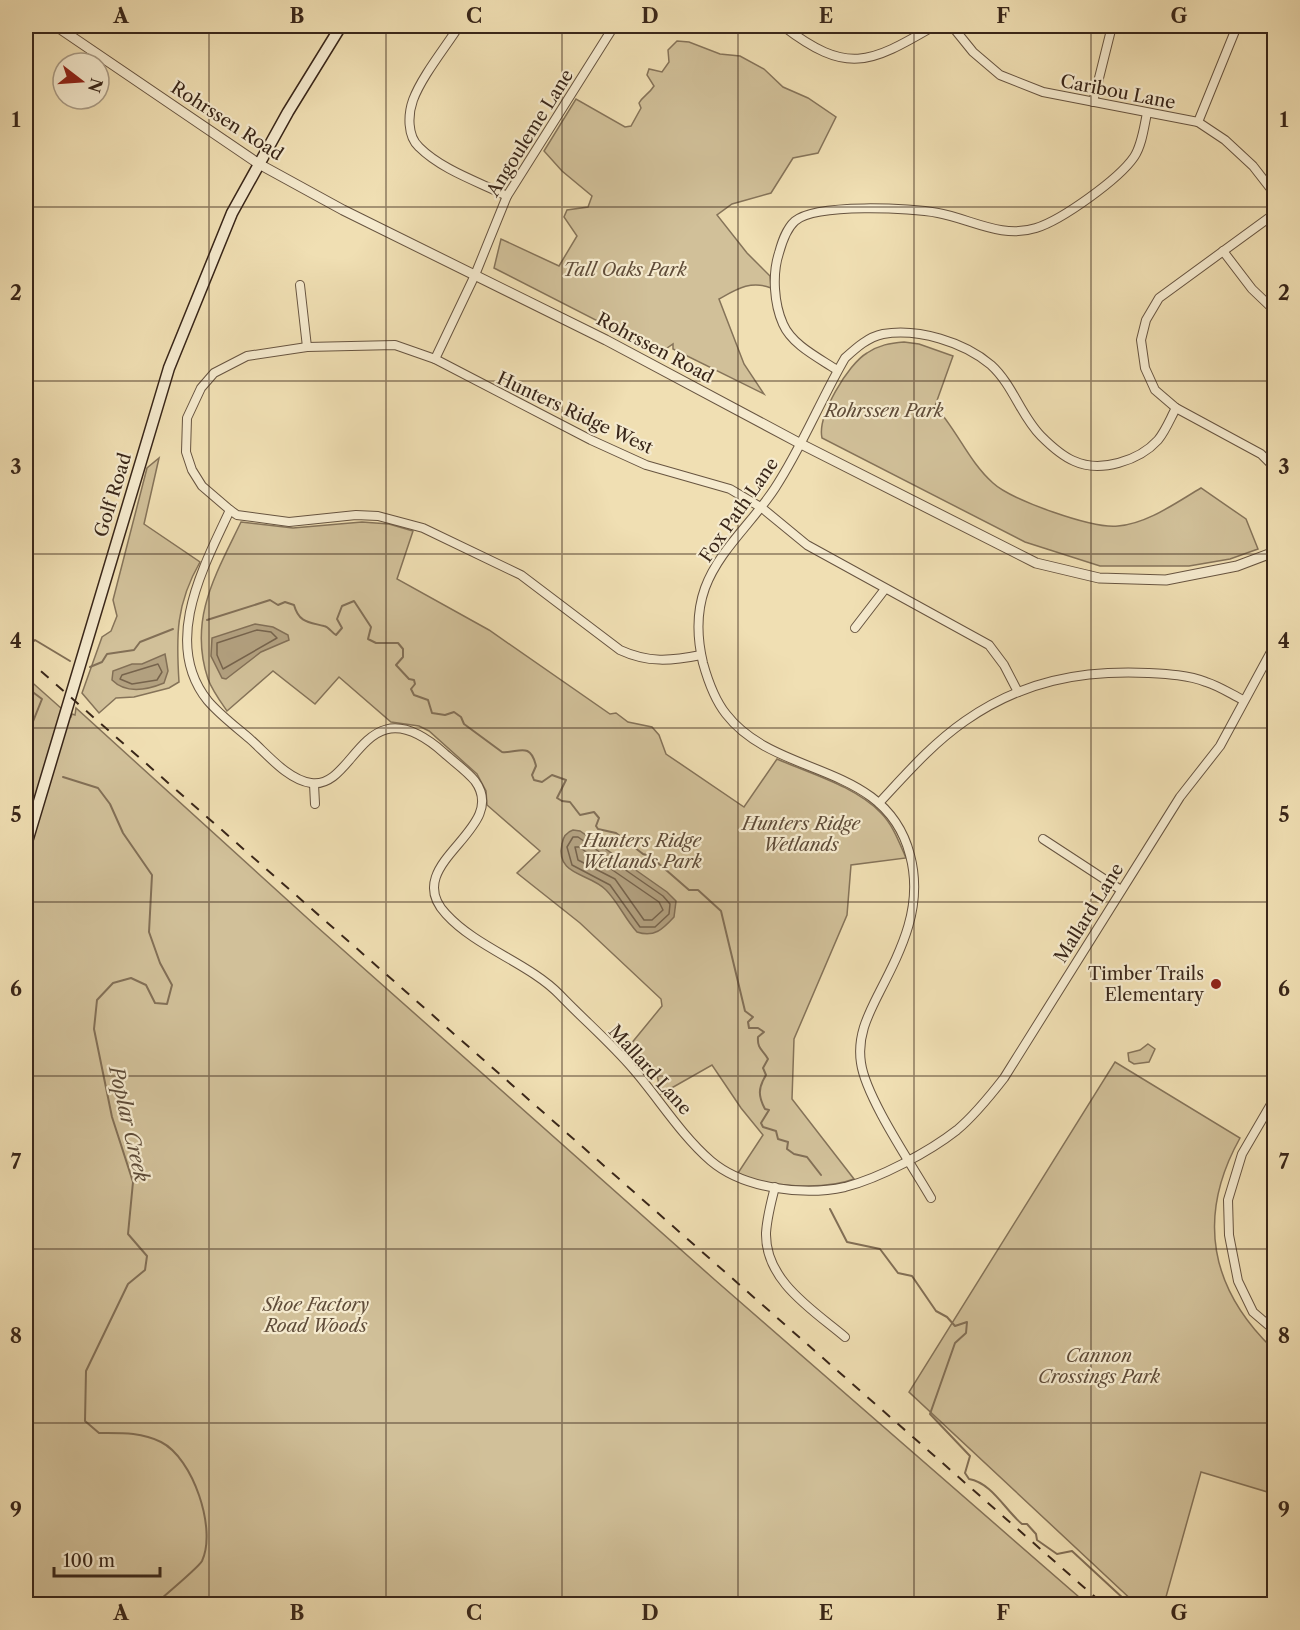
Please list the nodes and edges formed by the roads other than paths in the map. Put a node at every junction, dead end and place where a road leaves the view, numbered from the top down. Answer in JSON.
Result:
{"nodes":[{"id":1,"x":56,"y":26,"type":"edge"},
{"id":2,"x":341,"y":26,"type":"edge"},
{"id":3,"x":459,"y":26,"type":"edge"},
{"id":4,"x":614,"y":26,"type":"edge"},
{"id":5,"x":783,"y":26,"type":"edge"},
{"id":6,"x":934,"y":26,"type":"edge"},
{"id":7,"x":952,"y":26,"type":"edge"},
{"id":8,"x":1112,"y":26,"type":"edge"},
{"id":9,"x":1237,"y":26,"type":"edge"},
{"id":10,"x":1093,"y":102,"type":"junction"},
{"id":11,"x":1148,"y":113,"type":"junction"},
{"id":12,"x":1198,"y":122,"type":"junction"},
{"id":13,"x":259,"y":164,"type":"junction"},
{"id":14,"x":1275,"y":193,"type":"edge"},
{"id":15,"x":507,"y":196,"type":"junction"},
{"id":16,"x":1275,"y":214,"type":"edge"},
{"id":17,"x":1223,"y":251,"type":"junction"},
{"id":18,"x":475,"y":275,"type":"junction"},
{"id":19,"x":300,"y":285,"type":"dead end"},
{"id":20,"x":1275,"y":310,"type":"edge"},
{"id":21,"x":307,"y":347,"type":"junction"},
{"id":22,"x":435,"y":359,"type":"junction"},
{"id":23,"x":837,"y":370,"type":"junction"},
{"id":24,"x":1176,"y":408,"type":"junction"},
{"id":25,"x":801,"y":444,"type":"junction"},
{"id":26,"x":1275,"y":467,"type":"edge"},
{"id":27,"x":762,"y":508,"type":"junction"},
{"id":28,"x":230,"y":510,"type":"junction"},
{"id":29,"x":1275,"y":552,"type":"edge"},
{"id":30,"x":885,"y":589,"type":"junction"},
{"id":31,"x":855,"y":628,"type":"dead end"},
{"id":32,"x":1272,"y":650,"type":"dead end"},
{"id":33,"x":701,"y":655,"type":"junction"},
{"id":34,"x":1018,"y":692,"type":"junction"},
{"id":35,"x":1243,"y":700,"type":"junction"},
{"id":36,"x":314,"y":784,"type":"junction"},
{"id":37,"x":879,"y":803,"type":"junction"},
{"id":38,"x":315,"y":804,"type":"dead end"},
{"id":39,"x":1043,"y":839,"type":"dead end"},
{"id":40,"x":26,"y":845,"type":"edge"},
{"id":41,"x":1120,"y":890,"type":"junction"},
{"id":42,"x":1275,"y":1099,"type":"edge"},
{"id":43,"x":908,"y":1159,"type":"junction"},
{"id":44,"x":775,"y":1187,"type":"junction"},
{"id":45,"x":931,"y":1198,"type":"dead end"},
{"id":46,"x":1275,"y":1330,"type":"edge"},
{"id":47,"x":844,"y":1337,"type":"dead end"}],
"edges":[{"from":1,"to":13,"type":"street","name":"Rohrssen Road"},
{"from":2,"to":13,"type":"main road","name":"Golf Road"},
{"from":3,"to":15,"type":"street"},
{"from":4,"to":15,"type":"street","name":"Angouleme Lane"},
{"from":5,"to":6,"type":"street"},
{"from":7,"to":10,"type":"street","name":"Caribou Lane"},
{"from":8,"to":10,"type":"street"},
{"from":9,"to":12,"type":"street"},
{"from":10,"to":11,"type":"street","name":"Caribou Lane"},
{"from":11,"to":12,"type":"street","name":"Caribou Lane"},
{"from":11,"to":23,"type":"street"},
{"from":12,"to":14,"type":"street","name":"Caribou Lane"},
{"from":13,"to":18,"type":"street","name":"Rohrssen Road"},
{"from":13,"to":40,"type":"main road","name":"Golf Road"},
{"from":15,"to":18,"type":"street","name":"Angouleme Lane"},
{"from":16,"to":17,"type":"street"},
{"from":17,"to":20,"type":"street"},
{"from":17,"to":24,"type":"street"},
{"from":18,"to":22,"type":"street","name":"Angouleme Lane"},
{"from":18,"to":25,"type":"street","name":"Rohrssen Road"},
{"from":19,"to":21,"type":"street"},
{"from":21,"to":22,"type":"street","name":"Hunters Ridge West"},
{"from":21,"to":28,"type":"street","name":"Hunters Ridge West"},
{"from":22,"to":27,"type":"street","name":"Hunters Ridge West"},
{"from":23,"to":24,"type":"street","name":"Fox Path Lane"},
{"from":23,"to":25,"type":"street","name":"Fox Path Lane"},
{"from":24,"to":26,"type":"street"},
{"from":25,"to":27,"type":"street","name":"Fox Path Lane"},
{"from":25,"to":29,"type":"street","name":"Rohrssen Road"},
{"from":27,"to":30,"type":"street","name":"Hunters Ridge West"},
{"from":27,"to":33,"type":"street","name":"Fox Path Lane"},
{"from":28,"to":33,"type":"street"},
{"from":28,"to":36,"type":"street"},
{"from":30,"to":31,"type":"street"},
{"from":30,"to":34,"type":"street","name":"Hunters Ridge West"},
{"from":32,"to":35,"type":"street","name":"Mallard Lane"},
{"from":33,"to":37,"type":"street","name":"Fox Path Lane"},
{"from":34,"to":35,"type":"street"},
{"from":34,"to":37,"type":"street"},
{"from":35,"to":41,"type":"street","name":"Mallard Lane"},
{"from":36,"to":38,"type":"street"},
{"from":36,"to":44,"type":"street","name":"Mallard Lane"},
{"from":37,"to":43,"type":"street","name":"Fox Path Lane"},
{"from":39,"to":41,"type":"street"},
{"from":41,"to":43,"type":"street","name":"Mallard Lane"},
{"from":42,"to":46,"type":"street"},
{"from":43,"to":44,"type":"street","name":"Mallard Lane"},
{"from":43,"to":45,"type":"street","name":"Fox Path Lane"},
{"from":44,"to":47,"type":"street"}]}
